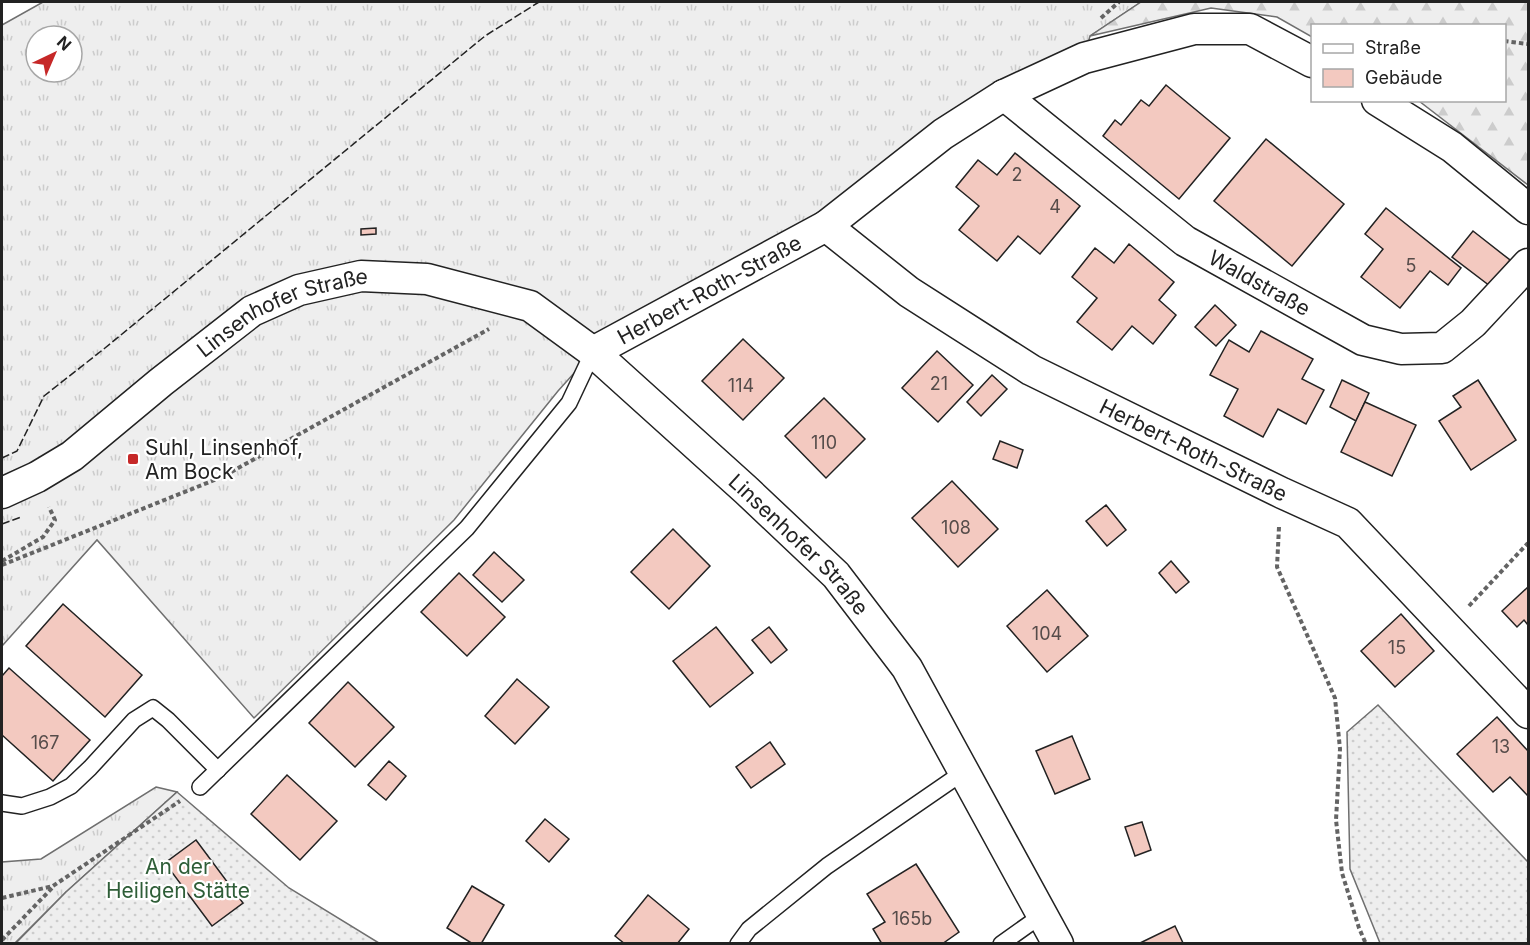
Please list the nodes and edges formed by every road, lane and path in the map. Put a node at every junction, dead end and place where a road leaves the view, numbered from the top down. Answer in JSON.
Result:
{"nodes":[{"id":1,"x":1506,"y":41,"type":"edge"},
{"id":2,"x":1528,"y":44,"type":"edge"},
{"id":3,"x":1311,"y":61,"type":"edge"},
{"id":4,"x":1004,"y":95,"type":"junction"},
{"id":5,"x":1380,"y":102,"type":"edge"},
{"id":6,"x":1528,"y":209,"type":"edge"},
{"id":7,"x":826,"y":226,"type":"junction"},
{"id":8,"x":1528,"y":264,"type":"edge"},
{"id":9,"x":530,"y":306,"type":"junction"},
{"id":10,"x":593,"y":352,"type":"junction"},
{"id":11,"x":33,"y":479,"type":"junction"},
{"id":12,"x":2,"y":493,"type":"edge"},
{"id":13,"x":1282,"y":493,"type":"junction"},
{"id":14,"x":1528,"y":543,"type":"edge"},
{"id":15,"x":2,"y":563,"type":"edge"},
{"id":16,"x":1448,"y":628,"type":"junction"},
{"id":17,"x":1528,"y":713,"type":"edge"},
{"id":18,"x":218,"y":770,"type":"junction"},
{"id":19,"x":965,"y":771,"type":"junction"},
{"id":20,"x":200,"y":788,"type":"joint"},
{"id":21,"x":2,"y":803,"type":"edge"},
{"id":22,"x":53,"y":886,"type":"junction"},
{"id":23,"x":2,"y":898,"type":"edge"},
{"id":24,"x":1042,"y":915,"type":"junction"},
{"id":25,"x":2,"y":940,"type":"edge"},
{"id":26,"x":738,"y":944,"type":"edge"},
{"id":27,"x":1001,"y":944,"type":"edge"},
{"id":28,"x":1058,"y":944,"type":"edge"},
{"id":29,"x":1366,"y":944,"type":"edge"}],
"edges":[{"from":1,"to":2,"type":"path"},
{"from":3,"to":4,"type":"street","name":"Herbert-Roth-Straße"},
{"from":4,"to":7,"type":"street","name":"Herbert-Roth-Straße"},
{"from":4,"to":8,"type":"street","name":"Waldstraße"},
{"from":5,"to":6,"type":"street"},
{"from":7,"to":10,"type":"street","name":"Herbert-Roth-Straße"},
{"from":7,"to":13,"type":"street","name":"Herbert-Roth-Straße"},
{"from":9,"to":10,"type":"street","name":"Linsenhofer Straße"},
{"from":9,"to":11,"type":"street","name":"Linsenhofer Straße"},
{"from":9,"to":15,"type":"path"},
{"from":10,"to":18,"type":"lane"},
{"from":10,"to":19,"type":"street","name":"Linsenhofer Straße"},
{"from":11,"to":12,"type":"street","name":"Linsenhofer Straße"},
{"from":11,"to":15,"type":"path"},
{"from":13,"to":16,"type":"street","name":"Herbert-Roth-Straße"},
{"from":13,"to":29,"type":"path"},
{"from":14,"to":16,"type":"path"},
{"from":16,"to":17,"type":"street","name":"Herbert-Roth-Straße"},
{"from":18,"to":20,"type":"lane"},
{"from":18,"to":21,"type":"lane"},
{"from":19,"to":24,"type":"street","name":"Linsenhofer Straße"},
{"from":19,"to":26,"type":"lane"},
{"from":20,"to":22,"type":"path"},
{"from":22,"to":23,"type":"path"},
{"from":22,"to":25,"type":"path"},
{"from":24,"to":27,"type":"lane"},
{"from":24,"to":28,"type":"street","name":"Linsenhofer Straße"}]}
